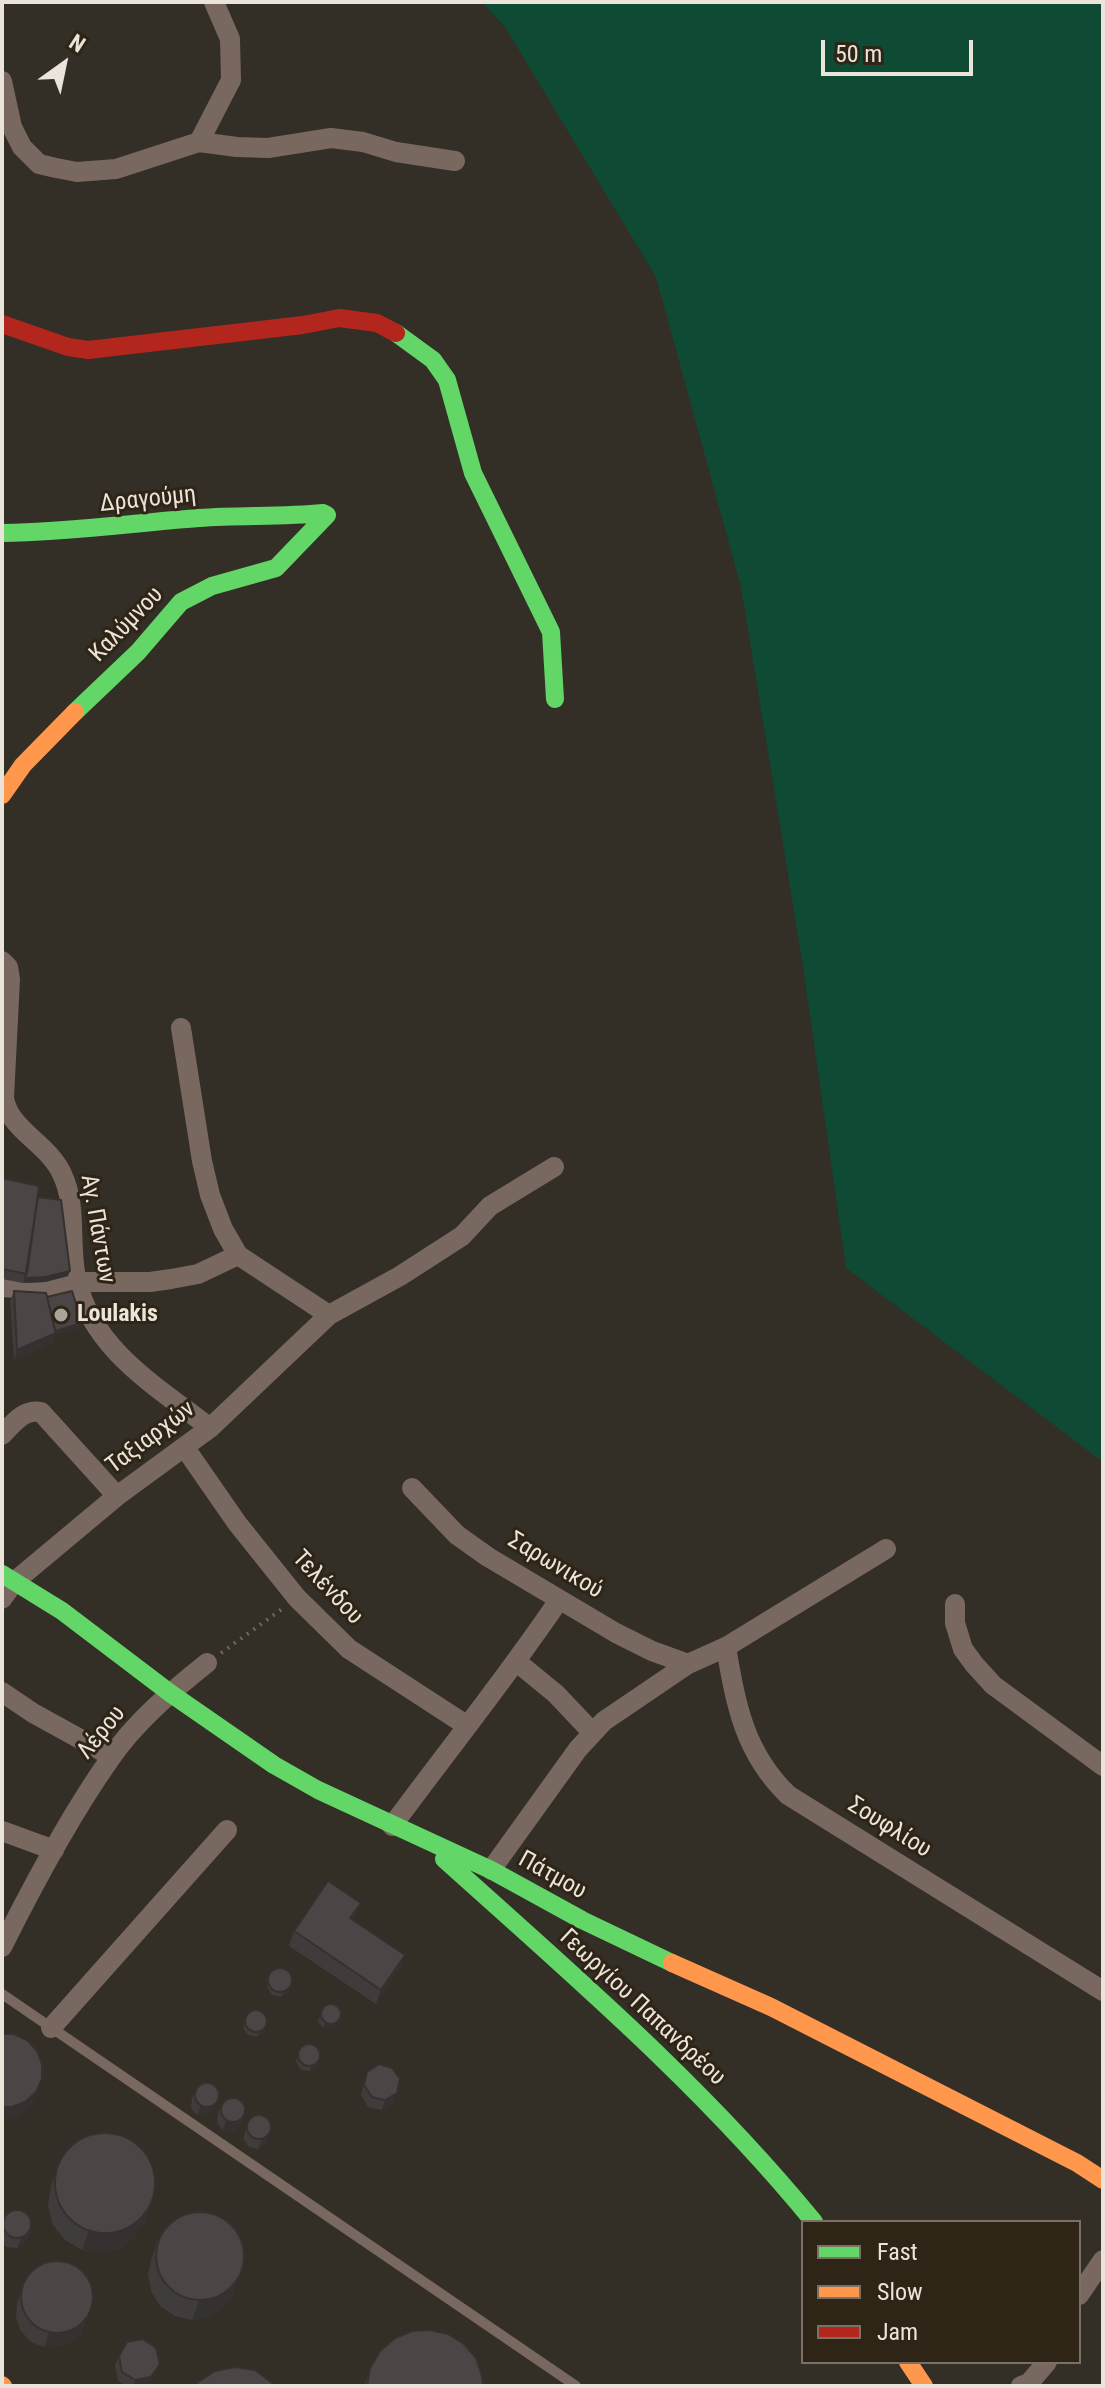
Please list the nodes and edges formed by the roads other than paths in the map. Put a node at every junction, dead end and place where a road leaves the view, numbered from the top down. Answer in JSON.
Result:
{"nodes":[{"id":1,"x":214,"y":2,"type":"edge"},
{"id":2,"x":2,"y":81,"type":"edge"},
{"id":3,"x":199,"y":142,"type":"junction"},
{"id":4,"x":455,"y":161,"type":"dead end"},
{"id":5,"x":2,"y":324,"type":"edge"},
{"id":6,"x":300,"y":514,"type":"joint"},
{"id":7,"x":2,"y":533,"type":"edge"},
{"id":8,"x":555,"y":699,"type":"dead end"},
{"id":9,"x":2,"y":795,"type":"edge"},
{"id":10,"x":2,"y":961,"type":"edge"},
{"id":11,"x":181,"y":1028,"type":"dead end"},
{"id":12,"x":4,"y":1107,"type":"edge"},
{"id":13,"x":554,"y":1167,"type":"dead end"},
{"id":14,"x":238,"y":1255,"type":"junction"},
{"id":15,"x":77,"y":1282,"type":"junction"},
{"id":16,"x":2,"y":1287,"type":"edge"},
{"id":17,"x":329,"y":1315,"type":"junction"},
{"id":18,"x":210,"y":1428,"type":"junction"},
{"id":19,"x":2,"y":1435,"type":"edge"},
{"id":20,"x":185,"y":1448,"type":"junction"},
{"id":21,"x":412,"y":1488,"type":"dead end"},
{"id":22,"x":117,"y":1496,"type":"junction"},
{"id":23,"x":886,"y":1549,"type":"dead end"},
{"id":24,"x":8,"y":1578,"type":"edge"},
{"id":25,"x":2,"y":1599,"type":"edge"},
{"id":26,"x":559,"y":1600,"type":"junction"},
{"id":27,"x":955,"y":1604,"type":"dead end"},
{"id":28,"x":726,"y":1647,"type":"junction"},
{"id":29,"x":517,"y":1662,"type":"junction"},
{"id":30,"x":207,"y":1663,"type":"road end"},
{"id":31,"x":688,"y":1664,"type":"junction"},
{"id":32,"x":2,"y":1692,"type":"edge"},
{"id":33,"x":170,"y":1693,"type":"junction"},
{"id":34,"x":466,"y":1725,"type":"junction"},
{"id":35,"x":592,"y":1732,"type":"junction"},
{"id":36,"x":111,"y":1756,"type":"junction"},
{"id":37,"x":1103,"y":1766,"type":"edge"},
{"id":38,"x":392,"y":1826,"type":"junction"},
{"id":39,"x":227,"y":1830,"type":"dead end"},
{"id":40,"x":2,"y":1831,"type":"edge"},
{"id":41,"x":425,"y":1841,"type":"junction"},
{"id":42,"x":54,"y":1850,"type":"junction"},
{"id":43,"x":491,"y":1870,"type":"junction"},
{"id":44,"x":5,"y":1935,"type":"edge"},
{"id":45,"x":1103,"y":1991,"type":"edge"},
{"id":46,"x":2,"y":1994,"type":"edge"},
{"id":47,"x":51,"y":2028,"type":"junction"},
{"id":48,"x":1103,"y":2180,"type":"edge"},
{"id":49,"x":812,"y":2220,"type":"edge"},
{"id":50,"x":1100,"y":2272,"type":"edge"},
{"id":51,"x":1081,"y":2293,"type":"edge"},
{"id":52,"x":909,"y":2364,"type":"edge"},
{"id":53,"x":1045,"y":2364,"type":"edge"},
{"id":54,"x":576,"y":2386,"type":"edge"},
{"id":55,"x":924,"y":2386,"type":"edge"},
{"id":56,"x":1021,"y":2386,"type":"edge"}],
"edges":[{"from":1,"to":3,"type":"street"},
{"from":2,"to":3,"type":"street"},
{"from":3,"to":4,"type":"street"},
{"from":5,"to":8,"type":"street"},
{"from":6,"to":7,"type":"street","name":"Δραγούμη"},
{"from":6,"to":9,"type":"street","name":"Καλύμνου"},
{"from":10,"to":12,"type":"street","name":"Αγ. Πάντων"},
{"from":11,"to":14,"type":"street"},
{"from":12,"to":15,"type":"street","name":"Αγ. Πάντων"},
{"from":13,"to":17,"type":"street","name":"Ταξιαρχών"},
{"from":14,"to":15,"type":"street"},
{"from":14,"to":17,"type":"street"},
{"from":15,"to":16,"type":"street"},
{"from":15,"to":18,"type":"street","name":"Αγ. Πάντων"},
{"from":17,"to":18,"type":"street","name":"Ταξιαρχών"},
{"from":18,"to":20,"type":"street","name":"Ταξιαρχών"},
{"from":19,"to":22,"type":"street"},
{"from":20,"to":22,"type":"street","name":"Ταξιαρχών"},
{"from":20,"to":34,"type":"street","name":"Τελένδου"},
{"from":21,"to":26,"type":"street","name":"Σαρωνικού"},
{"from":22,"to":24,"type":"street","name":"Ταξιαρχών"},
{"from":23,"to":28,"type":"street"},
{"from":24,"to":25,"type":"street","name":"Ταξιαρχών"},
{"from":24,"to":33,"type":"street","name":"Πάτμου"},
{"from":26,"to":29,"type":"street"},
{"from":26,"to":31,"type":"street","name":"Σαρωνικού"},
{"from":27,"to":37,"type":"street"},
{"from":28,"to":31,"type":"street"},
{"from":28,"to":45,"type":"street","name":"Σουφλίου"},
{"from":29,"to":34,"type":"street"},
{"from":29,"to":35,"type":"street"},
{"from":30,"to":33,"type":"street","name":"Λέρου"},
{"from":31,"to":35,"type":"street"},
{"from":32,"to":36,"type":"street"},
{"from":33,"to":36,"type":"street","name":"Λέρου"},
{"from":33,"to":38,"type":"street","name":"Πάτμου"},
{"from":34,"to":38,"type":"street"},
{"from":35,"to":43,"type":"street"},
{"from":36,"to":42,"type":"street","name":"Λέρου"},
{"from":38,"to":41,"type":"street","name":"Πάτμου"},
{"from":39,"to":47,"type":"street"},
{"from":40,"to":42,"type":"street"},
{"from":41,"to":43,"type":"street","name":"Πάτμου"},
{"from":41,"to":49,"type":"street","name":"Γεωργίου Παπανδρέου"},
{"from":42,"to":44,"type":"street","name":"Λέρου"},
{"from":43,"to":48,"type":"street","name":"Πάτμου"},
{"from":46,"to":47,"type":"lane"},
{"from":47,"to":54,"type":"lane"},
{"from":50,"to":51,"type":"street"},
{"from":52,"to":55,"type":"street"},
{"from":53,"to":56,"type":"street"}]}
